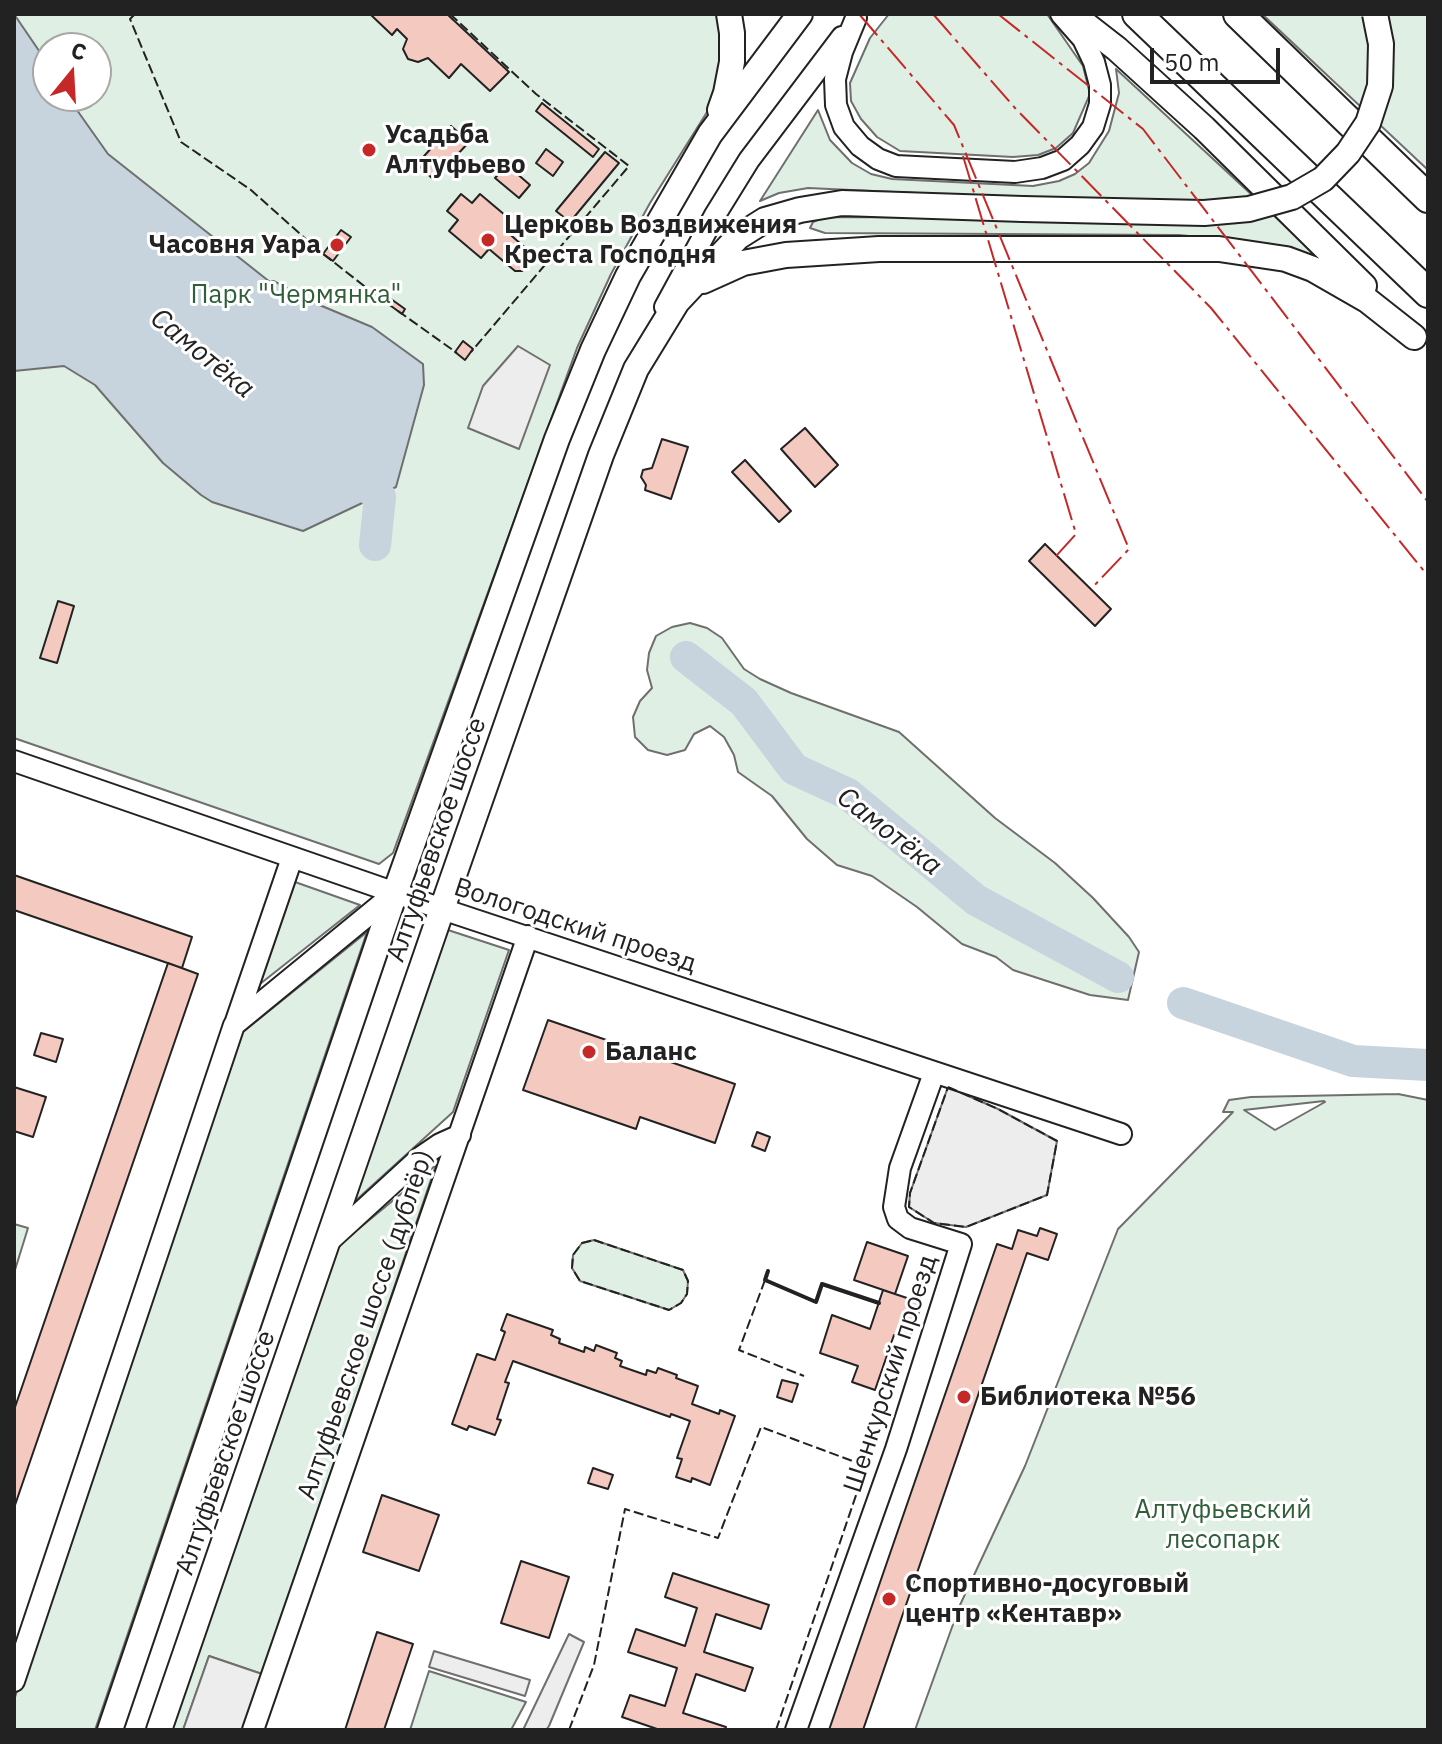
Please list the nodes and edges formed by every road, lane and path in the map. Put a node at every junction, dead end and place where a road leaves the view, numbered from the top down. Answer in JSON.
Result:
{"nodes":[{"id":1,"x":729,"y":14,"type":"edge"},
{"id":2,"x":800,"y":14,"type":"edge"},
{"id":3,"x":1061,"y":14,"type":"edge"},
{"id":4,"x":1072,"y":14,"type":"edge"},
{"id":5,"x":1137,"y":14,"type":"edge"},
{"id":6,"x":1238,"y":14,"type":"edge"},
{"id":7,"x":1375,"y":14,"type":"edge"},
{"id":8,"x":858,"y":16,"type":"edge"},
{"id":9,"x":710,"y":134,"type":"junction"},
{"id":10,"x":1428,"y":198,"type":"edge"},
{"id":11,"x":694,"y":286,"type":"junction"},
{"id":12,"x":1428,"y":293,"type":"edge"},
{"id":13,"x":1421,"y":344,"type":"edge"},
{"id":14,"x":636,"y":369,"type":"junction"},
{"id":15,"x":14,"y":761,"type":"edge"},
{"id":16,"x":292,"y":858,"type":"junction"},
{"id":17,"x":395,"y":893,"type":"junction"},
{"id":18,"x":442,"y":909,"type":"junction"},
{"id":19,"x":528,"y":936,"type":"junction"},
{"id":20,"x":234,"y":1025,"type":"junction"},
{"id":21,"x":934,"y":1073,"type":"junction"},
{"id":22,"x":1121,"y":1134,"type":"dead end"},
{"id":23,"x":460,"y":1135,"type":"junction"},
{"id":24,"x":327,"y":1243,"type":"junction"},
{"id":25,"x":14,"y":1681,"type":"edge"},
{"id":26,"x":110,"y":1730,"type":"edge"},
{"id":27,"x":159,"y":1730,"type":"edge"},
{"id":28,"x":253,"y":1730,"type":"edge"},
{"id":29,"x":796,"y":1730,"type":"edge"}],
"edges":[{"from":1,"to":9,"type":"main road"},
{"from":2,"to":9,"type":"main road","name":"Алтуфьевское шоссе"},
{"from":3,"to":8,"type":"street"},
{"from":4,"to":13,"type":"main road"},
{"from":5,"to":12,"type":"highway"},
{"from":6,"to":10,"type":"highway"},
{"from":7,"to":11,"type":"main road","bridge":true},
{"from":8,"to":14,"type":"street","name":"Алтуфьевское шоссе"},
{"from":9,"to":17,"type":"main road","name":"Алтуфьевское шоссе"},
{"from":11,"to":13,"type":"main road"},
{"from":11,"to":14,"type":"main road"},
{"from":14,"to":18,"type":"main road","name":"Алтуфьевское шоссе"},
{"from":15,"to":16,"type":"street","name":"Вологодский проезд"},
{"from":16,"to":17,"type":"street","name":"Вологодский проезд"},
{"from":16,"to":20,"type":"street"},
{"from":17,"to":18,"type":"street","name":"Вологодский проезд"},
{"from":17,"to":20,"type":"street"},
{"from":17,"to":26,"type":"main road","name":"Алтуфьевское шоссе"},
{"from":18,"to":19,"type":"street","name":"Вологодский проезд"},
{"from":18,"to":24,"type":"main road","name":"Алтуфьевское шоссе"},
{"from":19,"to":21,"type":"street","name":"Вологодский проезд"},
{"from":19,"to":23,"type":"street","name":"Алтуфьевское шоссе (дублёр)"},
{"from":20,"to":25,"type":"street"},
{"from":21,"to":22,"type":"street","name":"Вологодский проезд"},
{"from":21,"to":29,"type":"street","name":"Шенкурский проезд"},
{"from":23,"to":24,"type":"street"},
{"from":23,"to":28,"type":"street","name":"Алтуфьевское шоссе (дублёр)"},
{"from":24,"to":27,"type":"main road","name":"Алтуфьевское шоссе"}]}
